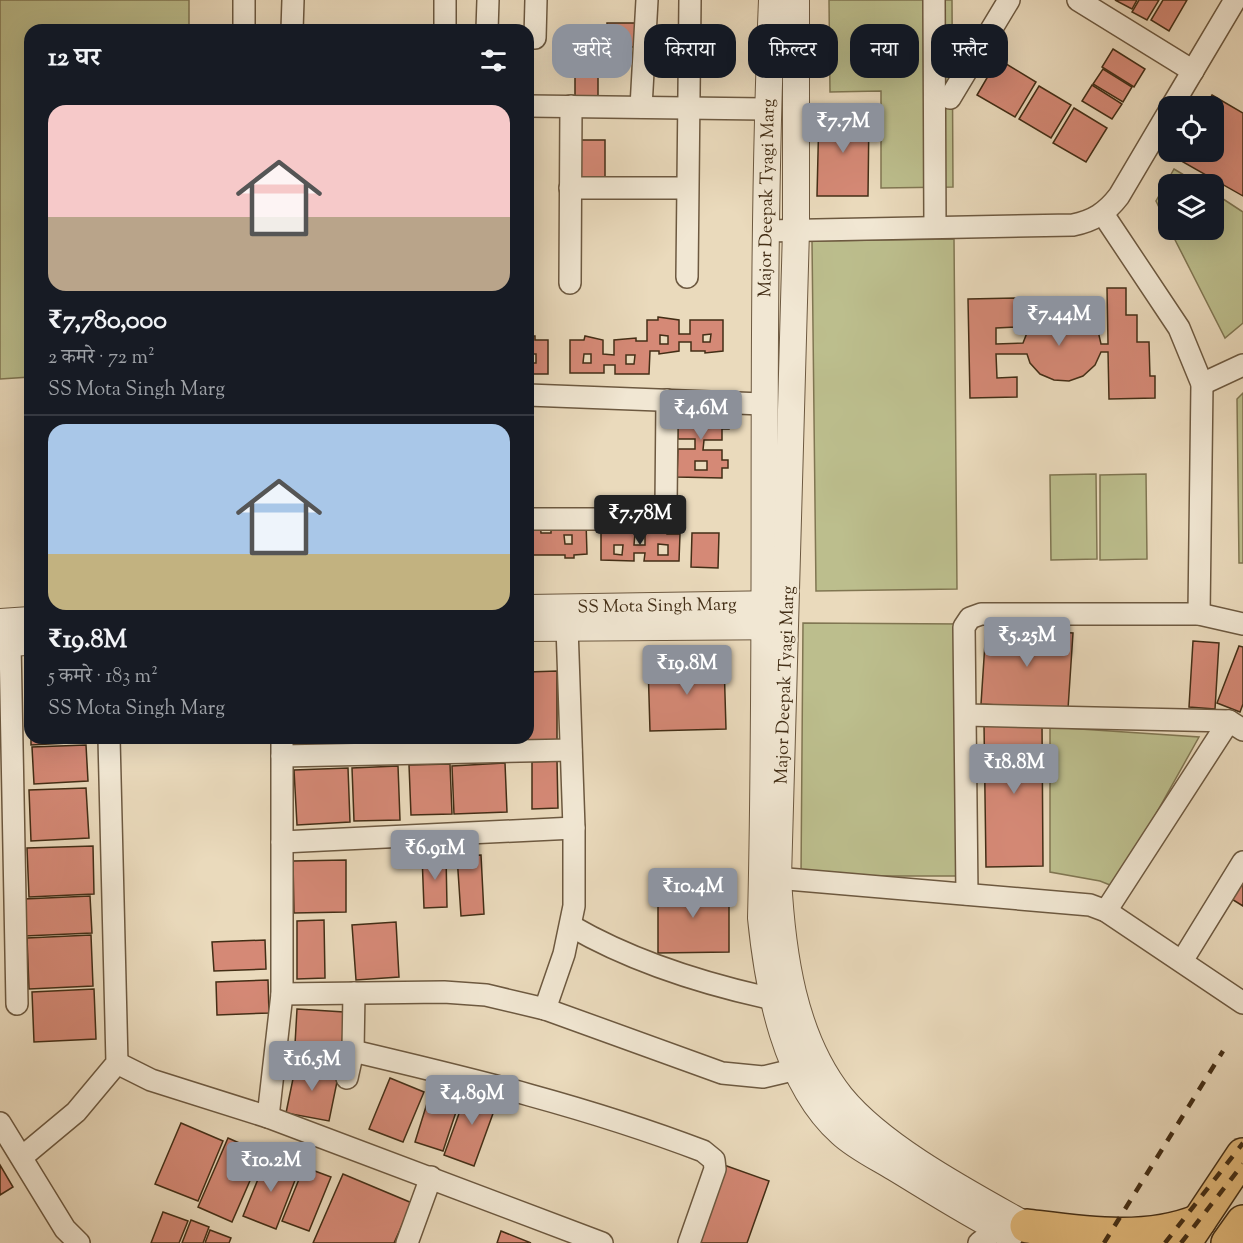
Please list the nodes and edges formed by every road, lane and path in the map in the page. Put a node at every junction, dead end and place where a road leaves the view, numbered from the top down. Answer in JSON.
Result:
{"nodes":[{"id":1,"x":244,"y":0,"type":"edge"},
{"id":2,"x":293,"y":0,"type":"edge"},
{"id":3,"x":446,"y":0,"type":"edge"},
{"id":4,"x":488,"y":0,"type":"edge"},
{"id":5,"x":537,"y":0,"type":"edge"},
{"id":6,"x":647,"y":0,"type":"edge"},
{"id":7,"x":690,"y":0,"type":"edge"},
{"id":8,"x":772,"y":0,"type":"edge"},
{"id":9,"x":796,"y":0,"type":"edge"},
{"id":10,"x":934,"y":0,"type":"edge"},
{"id":11,"x":1009,"y":0,"type":"edge"},
{"id":12,"x":1078,"y":0,"type":"edge"},
{"id":13,"x":1235,"y":0,"type":"edge"},
{"id":14,"x":244,"y":24,"type":"edge"},
{"id":15,"x":292,"y":24,"type":"edge"},
{"id":16,"x":445,"y":24,"type":"edge"},
{"id":17,"x":487,"y":24,"type":"edge"},
{"id":18,"x":535,"y":38,"type":"dead end"},
{"id":19,"x":1193,"y":71,"type":"junction"},
{"id":20,"x":1178,"y":96,"type":"edge"},
{"id":21,"x":950,"y":98,"type":"dead end"},
{"id":22,"x":534,"y":106,"type":"edge"},
{"id":23,"x":571,"y":106,"type":"junction"},
{"id":24,"x":641,"y":107,"type":"junction"},
{"id":25,"x":687,"y":108,"type":"junction"},
{"id":26,"x":767,"y":109,"type":"junction"},
{"id":27,"x":1158,"y":130,"type":"edge"},
{"id":28,"x":570,"y":188,"type":"junction"},
{"id":29,"x":687,"y":188,"type":"junction"},
{"id":30,"x":1103,"y":214,"type":"junction"},
{"id":31,"x":934,"y":227,"type":"junction"},
{"id":32,"x":796,"y":230,"type":"junction"},
{"id":33,"x":766,"y":231,"type":"junction"},
{"id":34,"x":687,"y":278,"type":"dead end"},
{"id":35,"x":570,"y":283,"type":"dead end"},
{"id":36,"x":1243,"y":366,"type":"edge"},
{"id":37,"x":1202,"y":384,"type":"junction"},
{"id":38,"x":534,"y":395,"type":"edge"},
{"id":39,"x":667,"y":400,"type":"junction"},
{"id":40,"x":763,"y":404,"type":"junction"},
{"id":41,"x":534,"y":519,"type":"edge"},
{"id":42,"x":534,"y":608,"type":"edge"},
{"id":43,"x":1199,"y":614,"type":"junction"},
{"id":44,"x":775,"y":615,"type":"junction"},
{"id":45,"x":1243,"y":624,"type":"edge"},
{"id":46,"x":24,"y":625,"type":"edge"},
{"id":47,"x":567,"y":627,"type":"junction"},
{"id":48,"x":534,"y":628,"type":"edge"},
{"id":49,"x":10,"y":637,"type":"edge"},
{"id":50,"x":966,"y":715,"type":"junction"},
{"id":51,"x":1236,"y":725,"type":"edge"},
{"id":52,"x":109,"y":744,"type":"edge"},
{"id":53,"x":282,"y":747,"type":"edge"},
{"id":54,"x":571,"y":750,"type":"junction"},
{"id":55,"x":574,"y":828,"type":"junction"},
{"id":56,"x":282,"y":842,"type":"junction"},
{"id":57,"x":1243,"y":862,"type":"edge"},
{"id":58,"x":770,"y":877,"type":"junction"},
{"id":59,"x":967,"y":894,"type":"junction"},
{"id":60,"x":1106,"y":911,"type":"junction"},
{"id":61,"x":572,"y":926,"type":"junction"},
{"id":62,"x":1182,"y":961,"type":"junction"},
{"id":63,"x":354,"y":993,"type":"junction"},
{"id":64,"x":282,"y":994,"type":"junction"},
{"id":65,"x":773,"y":999,"type":"junction"},
{"id":66,"x":1243,"y":1003,"type":"edge"},
{"id":67,"x":16,"y":1004,"type":"dead end"},
{"id":68,"x":544,"y":1009,"type":"junction"},
{"id":69,"x":352,"y":1051,"type":"junction"},
{"id":70,"x":117,"y":1063,"type":"junction"},
{"id":71,"x":797,"y":1069,"type":"junction"},
{"id":72,"x":347,"y":1078,"type":"dead end"},
{"id":73,"x":268,"y":1117,"type":"junction"},
{"id":74,"x":0,"y":1123,"type":"edge"},
{"id":75,"x":13,"y":1154,"type":"edge"},
{"id":76,"x":1243,"y":1155,"type":"edge"},
{"id":77,"x":431,"y":1178,"type":"junction"},
{"id":78,"x":1243,"y":1222,"type":"edge"},
{"id":79,"x":1192,"y":1232,"type":"edge"},
{"id":80,"x":1008,"y":1235,"type":"edge"},
{"id":81,"x":575,"y":1238,"type":"edge"},
{"id":82,"x":79,"y":1243,"type":"edge"},
{"id":83,"x":407,"y":1243,"type":"edge"},
{"id":84,"x":602,"y":1243,"type":"edge"},
{"id":85,"x":689,"y":1243,"type":"edge"},
{"id":86,"x":1056,"y":1243,"type":"edge"},
{"id":87,"x":1228,"y":1243,"type":"edge"}],
"edges":[{"from":1,"to":14,"type":"street"},
{"from":2,"to":15,"type":"street"},
{"from":3,"to":16,"type":"street"},
{"from":4,"to":17,"type":"street"},
{"from":5,"to":18,"type":"street"},
{"from":6,"to":24,"type":"street"},
{"from":7,"to":25,"type":"street"},
{"from":8,"to":26,"type":"street","name":"Major Deepak Tyagi Marg"},
{"from":9,"to":32,"type":"street","name":"Major Deepak Tyagi Marg"},
{"from":10,"to":31,"type":"street"},
{"from":11,"to":21,"type":"street"},
{"from":12,"to":19,"type":"street"},
{"from":13,"to":19,"type":"street"},
{"from":19,"to":20,"type":"street"},
{"from":22,"to":23,"type":"street"},
{"from":23,"to":24,"type":"street"},
{"from":23,"to":28,"type":"street"},
{"from":24,"to":25,"type":"street"},
{"from":25,"to":26,"type":"street"},
{"from":25,"to":29,"type":"street"},
{"from":26,"to":33,"type":"street","name":"Major Deepak Tyagi Marg"},
{"from":27,"to":30,"type":"street"},
{"from":28,"to":29,"type":"street"},
{"from":28,"to":35,"type":"street"},
{"from":29,"to":34,"type":"street"},
{"from":30,"to":31,"type":"street"},
{"from":30,"to":37,"type":"street"},
{"from":31,"to":32,"type":"street"},
{"from":32,"to":33,"type":"street"},
{"from":32,"to":44,"type":"street","name":"Major Deepak Tyagi Marg"},
{"from":33,"to":40,"type":"street","name":"Major Deepak Tyagi Marg"},
{"from":36,"to":37,"type":"street"},
{"from":37,"to":43,"type":"street"},
{"from":38,"to":39,"type":"street"},
{"from":39,"to":40,"type":"street"},
{"from":39,"to":41,"type":"street"},
{"from":40,"to":44,"type":"street","name":"Major Deepak Tyagi Marg"},
{"from":42,"to":44,"type":"street","name":"SS Mota Singh Marg"},
{"from":43,"to":45,"type":"street"},
{"from":43,"to":50,"type":"street"},
{"from":44,"to":47,"type":"street","name":"SS Mota Singh Marg"},
{"from":44,"to":58,"type":"street","name":"Major Deepak Tyagi Marg"},
{"from":46,"to":49,"type":"street"},
{"from":47,"to":48,"type":"street","name":"SS Mota Singh Marg"},
{"from":47,"to":54,"type":"street"},
{"from":49,"to":67,"type":"street"},
{"from":50,"to":51,"type":"street"},
{"from":50,"to":59,"type":"street"},
{"from":51,"to":60,"type":"street"},
{"from":52,"to":70,"type":"street"},
{"from":53,"to":54,"type":"street"},
{"from":53,"to":56,"type":"street"},
{"from":54,"to":55,"type":"street"},
{"from":55,"to":56,"type":"street"},
{"from":55,"to":61,"type":"street"},
{"from":56,"to":64,"type":"street"},
{"from":57,"to":62,"type":"street"},
{"from":58,"to":59,"type":"street"},
{"from":58,"to":65,"type":"street","name":"Major Deepak Tyagi Marg"},
{"from":58,"to":80,"type":"street","name":"Major Deepak Tyagi Marg"},
{"from":59,"to":60,"type":"street"},
{"from":60,"to":62,"type":"street"},
{"from":61,"to":65,"type":"street"},
{"from":61,"to":68,"type":"street"},
{"from":62,"to":66,"type":"street"},
{"from":63,"to":64,"type":"street"},
{"from":63,"to":68,"type":"street"},
{"from":63,"to":69,"type":"street"},
{"from":64,"to":73,"type":"street"},
{"from":65,"to":71,"type":"street","name":"Major Deepak Tyagi Marg"},
{"from":68,"to":71,"type":"street"},
{"from":69,"to":72,"type":"street"},
{"from":69,"to":85,"type":"street"},
{"from":70,"to":73,"type":"street"},
{"from":70,"to":75,"type":"street"},
{"from":71,"to":80,"type":"street","name":"Major Deepak Tyagi Marg"},
{"from":73,"to":77,"type":"street"},
{"from":74,"to":75,"type":"street"},
{"from":75,"to":82,"type":"street"},
{"from":76,"to":79,"type":"main road"},
{"from":77,"to":81,"type":"street"},
{"from":77,"to":83,"type":"street"},
{"from":78,"to":87,"type":"main road"},
{"from":79,"to":80,"type":"main road"},
{"from":80,"to":86,"type":"street","name":"Major Deepak Tyagi Marg"},
{"from":81,"to":84,"type":"street"}]}
